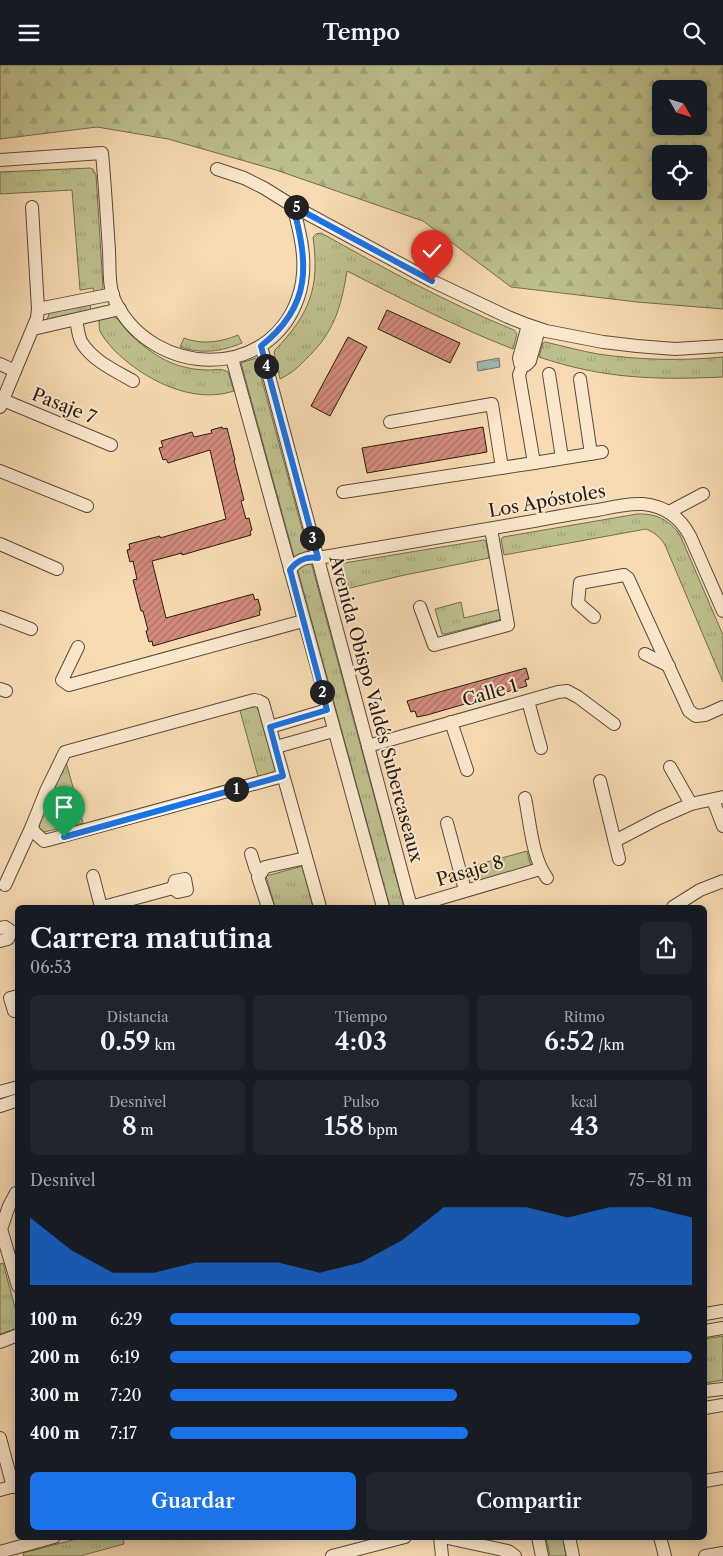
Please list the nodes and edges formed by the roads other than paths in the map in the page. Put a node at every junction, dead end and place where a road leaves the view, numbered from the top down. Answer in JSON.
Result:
{"nodes":[{"id":1,"x":0,"y":160,"type":"edge"},
{"id":2,"x":217,"y":169,"type":"dead end"},
{"id":3,"x":293,"y":206,"type":"junction"},
{"id":4,"x":32,"y":207,"type":"dead end"},
{"id":5,"x":112,"y":294,"type":"junction"},
{"id":6,"x":38,"y":309,"type":"junction"},
{"id":7,"x":120,"y":309,"type":"junction"},
{"id":8,"x":76,"y":320,"type":"junction"},
{"id":9,"x":534,"y":327,"type":"junction"},
{"id":10,"x":33,"y":329,"type":"junction"},
{"id":11,"x":261,"y":346,"type":"junction"},
{"id":12,"x":723,"y":346,"type":"edge"},
{"id":13,"x":232,"y":358,"type":"junction"},
{"id":14,"x":0,"y":364,"type":"edge"},
{"id":15,"x":15,"y":371,"type":"junction"},
{"id":16,"x":549,"y":374,"type":"dead end"},
{"id":17,"x":580,"y":379,"type":"dead end"},
{"id":18,"x":133,"y":381,"type":"dead end"},
{"id":19,"x":1,"y":403,"type":"edge"},
{"id":20,"x":390,"y":422,"type":"dead end"},
{"id":21,"x":112,"y":445,"type":"dead end"},
{"id":22,"x":562,"y":458,"type":"junction"},
{"id":23,"x":534,"y":463,"type":"junction"},
{"id":24,"x":502,"y":468,"type":"junction"},
{"id":25,"x":0,"y":471,"type":"edge"},
{"id":26,"x":343,"y":492,"type":"dead end"},
{"id":27,"x":703,"y":494,"type":"dead end"},
{"id":28,"x":87,"y":506,"type":"dead end"},
{"id":29,"x":669,"y":511,"type":"junction"},
{"id":30,"x":491,"y":529,"type":"junction"},
{"id":31,"x":0,"y":544,"type":"edge"},
{"id":32,"x":318,"y":558,"type":"junction"},
{"id":33,"x":57,"y":569,"type":"dead end"},
{"id":34,"x":290,"y":570,"type":"junction"},
{"id":35,"x":420,"y":607,"type":"dead end"},
{"id":36,"x":723,"y":611,"type":"edge"},
{"id":37,"x":0,"y":617,"type":"edge"},
{"id":38,"x":594,"y":617,"type":"dead end"},
{"id":39,"x":303,"y":621,"type":"junction"},
{"id":40,"x":31,"y":629,"type":"dead end"},
{"id":41,"x":78,"y":647,"type":"dead end"},
{"id":42,"x":645,"y":654,"type":"dead end"},
{"id":43,"x":669,"y":666,"type":"junction"},
{"id":44,"x":528,"y":701,"type":"junction"},
{"id":45,"x":723,"y":707,"type":"edge"},
{"id":46,"x":327,"y":710,"type":"junction"},
{"id":47,"x":452,"y":722,"type":"junction"},
{"id":48,"x":614,"y":724,"type":"dead end"},
{"id":49,"x":270,"y":727,"type":"junction"},
{"id":50,"x":333,"y":731,"type":"junction"},
{"id":51,"x":276,"y":747,"type":"junction"},
{"id":52,"x":368,"y":747,"type":"junction"},
{"id":53,"x":541,"y":747,"type":"dead end"},
{"id":54,"x":670,"y":767,"type":"dead end"},
{"id":55,"x":467,"y":770,"type":"dead end"},
{"id":56,"x":283,"y":776,"type":"junction"},
{"id":57,"x":600,"y":781,"type":"dead end"},
{"id":58,"x":525,"y":798,"type":"dead end"},
{"id":59,"x":718,"y":799,"type":"edge"},
{"id":60,"x":690,"y":804,"type":"junction"},
{"id":61,"x":447,"y":823,"type":"dead end"},
{"id":62,"x":32,"y":826,"type":"junction"},
{"id":63,"x":723,"y":826,"type":"edge"},
{"id":64,"x":616,"y":841,"type":"junction"},
{"id":65,"x":251,"y":854,"type":"dead end"},
{"id":66,"x":306,"y":858,"type":"junction"},
{"id":67,"x":620,"y":859,"type":"dead end"},
{"id":68,"x":261,"y":873,"type":"junction"},
{"id":69,"x":93,"y":877,"type":"dead end"},
{"id":70,"x":723,"y":881,"type":"edge"},
{"id":71,"x":5,"y":885,"type":"dead end"},
{"id":72,"x":173,"y":888,"type":"dead end"},
{"id":73,"x":465,"y":890,"type":"junction"},
{"id":74,"x":101,"y":905,"type":"edge"},
{"id":75,"x":109,"y":905,"type":"edge"},
{"id":76,"x":267,"y":905,"type":"edge"},
{"id":77,"x":319,"y":905,"type":"edge"},
{"id":78,"x":381,"y":905,"type":"edge"},
{"id":79,"x":410,"y":905,"type":"edge"},
{"id":80,"x":417,"y":905,"type":"edge"},
{"id":81,"x":676,"y":905,"type":"edge"},
{"id":82,"x":9,"y":929,"type":"edge"},
{"id":83,"x":0,"y":941,"type":"edge"},
{"id":84,"x":15,"y":997,"type":"edge"},
{"id":85,"x":15,"y":1011,"type":"edge"},
{"id":86,"x":15,"y":1088,"type":"edge"},
{"id":87,"x":0,"y":1092,"type":"edge"},
{"id":88,"x":15,"y":1101,"type":"edge"},
{"id":89,"x":0,"y":1106,"type":"edge"},
{"id":90,"x":15,"y":1195,"type":"edge"},
{"id":91,"x":1,"y":1231,"type":"edge"},
{"id":92,"x":15,"y":1276,"type":"edge"},
{"id":93,"x":715,"y":1312,"type":"edge"},
{"id":94,"x":721,"y":1328,"type":"edge"},
{"id":95,"x":707,"y":1331,"type":"edge"},
{"id":96,"x":15,"y":1336,"type":"edge"},
{"id":97,"x":0,"y":1342,"type":"edge"},
{"id":98,"x":723,"y":1389,"type":"edge"},
{"id":99,"x":707,"y":1391,"type":"edge"},
{"id":100,"x":723,"y":1405,"type":"edge"},
{"id":101,"x":707,"y":1408,"type":"edge"},
{"id":102,"x":0,"y":1438,"type":"edge"},
{"id":103,"x":723,"y":1478,"type":"edge"},
{"id":104,"x":707,"y":1481,"type":"edge"},
{"id":105,"x":15,"y":1486,"type":"edge"},
{"id":106,"x":0,"y":1490,"type":"edge"},
{"id":107,"x":45,"y":1540,"type":"edge"},
{"id":108,"x":393,"y":1540,"type":"edge"},
{"id":109,"x":442,"y":1540,"type":"edge"},
{"id":110,"x":456,"y":1540,"type":"edge"},
{"id":111,"x":539,"y":1540,"type":"edge"},
{"id":112,"x":570,"y":1540,"type":"edge"},
{"id":113,"x":661,"y":1540,"type":"edge"},
{"id":114,"x":6,"y":1553,"type":"edge"},
{"id":115,"x":723,"y":1553,"type":"edge"},
{"id":116,"x":332,"y":1556,"type":"edge"},
{"id":117,"x":442,"y":1556,"type":"edge"},
{"id":118,"x":515,"y":1556,"type":"edge"},
{"id":119,"x":542,"y":1556,"type":"edge"},
{"id":120,"x":573,"y":1556,"type":"edge"},
{"id":121,"x":665,"y":1556,"type":"edge"},
{"id":122,"x":705,"y":1556,"type":"edge"}],
"edges":[{"from":1,"to":5,"type":"street"},
{"from":2,"to":3,"type":"street"},
{"from":3,"to":9,"type":"street"},
{"from":3,"to":11,"type":"street"},
{"from":4,"to":6,"type":"street"},
{"from":5,"to":6,"type":"street"},
{"from":5,"to":7,"type":"street"},
{"from":6,"to":10,"type":"street"},
{"from":7,"to":8,"type":"street"},
{"from":7,"to":13,"type":"street"},
{"from":8,"to":10,"type":"street"},
{"from":8,"to":18,"type":"street"},
{"from":9,"to":12,"type":"street"},
{"from":9,"to":23,"type":"street"},
{"from":10,"to":15,"type":"street"},
{"from":11,"to":13,"type":"street"},
{"from":11,"to":32,"type":"street","name":"Avenida Obispo Valdés Subercaseaux"},
{"from":13,"to":34,"type":"street"},
{"from":14,"to":15,"type":"street"},
{"from":15,"to":19,"type":"street"},
{"from":16,"to":22,"type":"street"},
{"from":17,"to":22,"type":"street"},
{"from":19,"to":21,"type":"street","name":"Pasaje 7"},
{"from":20,"to":24,"type":"street"},
{"from":22,"to":23,"type":"street"},
{"from":23,"to":24,"type":"street"},
{"from":24,"to":26,"type":"street"},
{"from":25,"to":28,"type":"street"},
{"from":27,"to":29,"type":"street"},
{"from":29,"to":30,"type":"street","name":"Los Apóstoles"},
{"from":29,"to":36,"type":"street"},
{"from":30,"to":32,"type":"street","name":"Los Apóstoles"},
{"from":30,"to":35,"type":"street"},
{"from":31,"to":33,"type":"street"},
{"from":32,"to":34,"type":"street","name":"Los Apóstoles"},
{"from":32,"to":52,"type":"street","name":"Avenida Obispo Valdés Subercaseaux"},
{"from":34,"to":39,"type":"street"},
{"from":37,"to":40,"type":"street"},
{"from":38,"to":43,"type":"street"},
{"from":39,"to":41,"type":"street"},
{"from":39,"to":46,"type":"street"},
{"from":42,"to":43,"type":"street"},
{"from":43,"to":45,"type":"street"},
{"from":44,"to":47,"type":"street","name":"Calle 1"},
{"from":44,"to":48,"type":"street","name":"Calle 1"},
{"from":44,"to":53,"type":"street"},
{"from":46,"to":49,"type":"street"},
{"from":46,"to":50,"type":"street"},
{"from":47,"to":52,"type":"street","name":"Calle 1"},
{"from":47,"to":55,"type":"street"},
{"from":49,"to":51,"type":"street"},
{"from":49,"to":62,"type":"street"},
{"from":50,"to":51,"type":"street"},
{"from":50,"to":78,"type":"street"},
{"from":51,"to":56,"type":"street"},
{"from":52,"to":79,"type":"street","name":"Avenida Obispo Valdés Subercaseaux"},
{"from":54,"to":60,"type":"street"},
{"from":56,"to":62,"type":"street"},
{"from":56,"to":66,"type":"street"},
{"from":57,"to":64,"type":"street"},
{"from":58,"to":73,"type":"street","name":"Pasaje 8"},
{"from":59,"to":60,"type":"street"},
{"from":59,"to":63,"type":"street"},
{"from":60,"to":64,"type":"street"},
{"from":61,"to":73,"type":"street"},
{"from":62,"to":71,"type":"street"},
{"from":64,"to":67,"type":"street"},
{"from":65,"to":68,"type":"street"},
{"from":66,"to":68,"type":"street"},
{"from":66,"to":77,"type":"street"},
{"from":68,"to":76,"type":"street"},
{"from":69,"to":74,"type":"street"},
{"from":70,"to":81,"type":"street"},
{"from":72,"to":75,"type":"street"},
{"from":73,"to":80,"type":"street","name":"Pasaje 8"},
{"from":82,"to":83,"type":"street"},
{"from":84,"to":85,"type":"street"},
{"from":86,"to":87,"type":"street"},
{"from":88,"to":89,"type":"street"},
{"from":90,"to":91,"type":"street"},
{"from":91,"to":92,"type":"street"},
{"from":93,"to":94,"type":"street"},
{"from":94,"to":95,"type":"street"},
{"from":96,"to":97,"type":"street"},
{"from":98,"to":99,"type":"street"},
{"from":100,"to":101,"type":"street"},
{"from":102,"to":105,"type":"street"},
{"from":103,"to":104,"type":"street"},
{"from":105,"to":106,"type":"street"},
{"from":107,"to":114,"type":"street"},
{"from":108,"to":116,"type":"street"},
{"from":109,"to":117,"type":"street"},
{"from":110,"to":118,"type":"street"},
{"from":111,"to":119,"type":"street"},
{"from":112,"to":120,"type":"street"},
{"from":113,"to":121,"type":"street"},
{"from":115,"to":122,"type":"street"}]}
